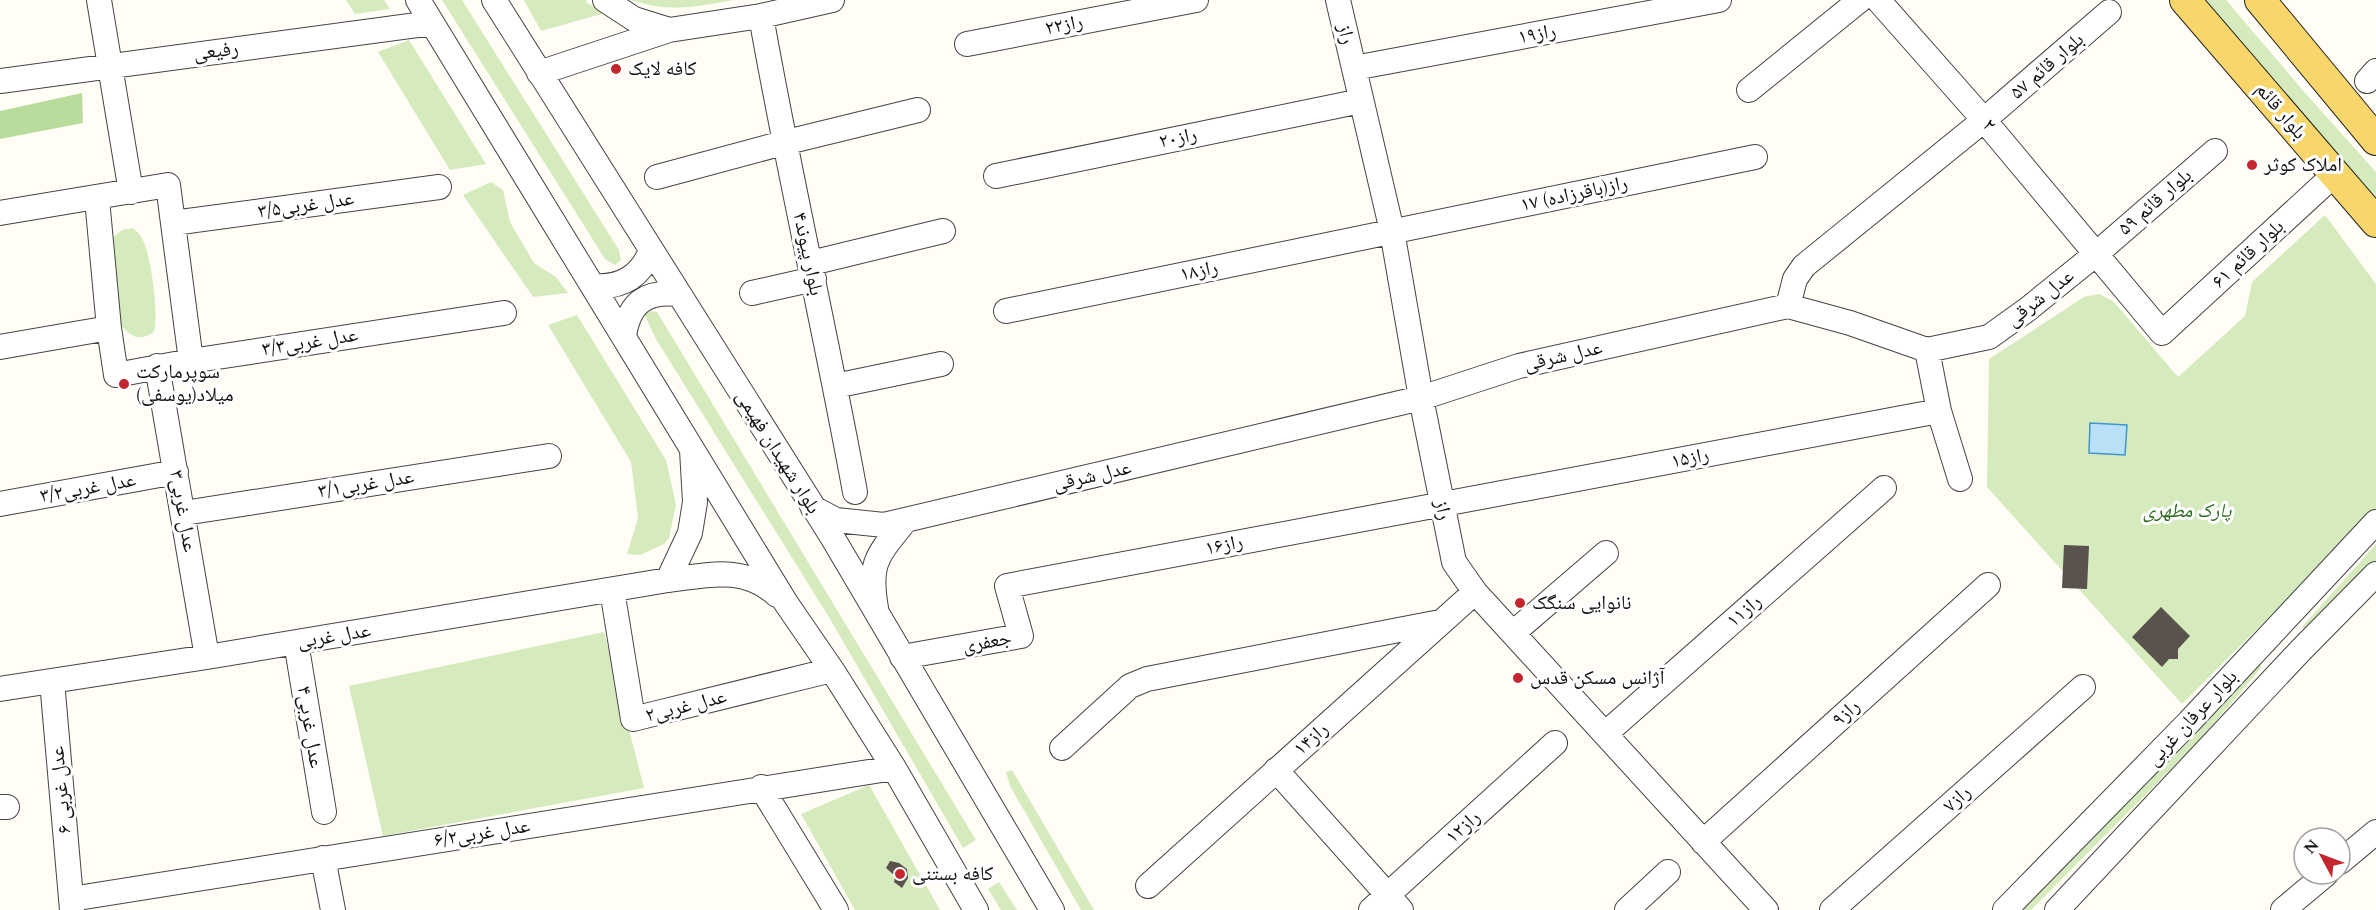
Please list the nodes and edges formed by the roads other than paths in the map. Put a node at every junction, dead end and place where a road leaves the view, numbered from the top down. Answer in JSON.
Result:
{"nodes":[{"id":1,"x":99,"y":0,"type":"edge"},
{"id":2,"x":418,"y":0,"type":"edge"},
{"id":3,"x":494,"y":0,"type":"edge"},
{"id":4,"x":605,"y":0,"type":"edge"},
{"id":5,"x":832,"y":0,"type":"edge"},
{"id":6,"x":1196,"y":0,"type":"edge"},
{"id":7,"x":1338,"y":0,"type":"edge"},
{"id":8,"x":1719,"y":0,"type":"edge"},
{"id":9,"x":1860,"y":0,"type":"edge"},
{"id":10,"x":1878,"y":0,"type":"edge"},
{"id":11,"x":2185,"y":0,"type":"edge"},
{"id":12,"x":2260,"y":0,"type":"edge"},
{"id":13,"x":2109,"y":12,"type":"dead end"},
{"id":14,"x":761,"y":16,"type":"junction"},
{"id":15,"x":432,"y":23,"type":"junction"},
{"id":16,"x":669,"y":30,"type":"junction"},
{"id":17,"x":967,"y":44,"type":"dead end"},
{"id":18,"x":110,"y":65,"type":"junction"},
{"id":19,"x":1354,"y":68,"type":"junction"},
{"id":20,"x":539,"y":73,"type":"junction"},
{"id":21,"x":0,"y":81,"type":"edge"},
{"id":22,"x":1749,"y":90,"type":"dead end"},
{"id":23,"x":1361,"y":101,"type":"junction"},
{"id":24,"x":918,"y":110,"type":"dead end"},
{"id":25,"x":1984,"y":120,"type":"junction"},
{"id":26,"x":2376,"y":140,"type":"edge"},
{"id":27,"x":783,"y":143,"type":"junction"},
{"id":28,"x":2215,"y":151,"type":"dead end"},
{"id":29,"x":1755,"y":157,"type":"dead end"},
{"id":30,"x":2335,"y":174,"type":"junction"},
{"id":31,"x":996,"y":176,"type":"dead end"},
{"id":32,"x":657,"y":177,"type":"dead end"},
{"id":33,"x":440,"y":187,"type":"dead end"},
{"id":34,"x":131,"y":192,"type":"junction"},
{"id":35,"x":97,"y":199,"type":"junction"},
{"id":36,"x":0,"y":213,"type":"edge"},
{"id":37,"x":2376,"y":222,"type":"edge"},
{"id":38,"x":173,"y":223,"type":"junction"},
{"id":39,"x":943,"y":231,"type":"dead end"},
{"id":40,"x":1392,"y":231,"type":"junction"},
{"id":41,"x":651,"y":251,"type":"junction"},
{"id":42,"x":2096,"y":254,"type":"junction"},
{"id":43,"x":812,"y":271,"type":"junction"},
{"id":44,"x":593,"y":286,"type":"junction"},
{"id":45,"x":752,"y":293,"type":"dead end"},
{"id":46,"x":678,"y":294,"type":"junction"},
{"id":47,"x":1788,"y":306,"type":"junction"},
{"id":48,"x":1006,"y":311,"type":"dead end"},
{"id":49,"x":504,"y":313,"type":"dead end"},
{"id":50,"x":109,"y":328,"type":"junction"},
{"id":51,"x":624,"y":336,"type":"junction"},
{"id":52,"x":0,"y":347,"type":"edge"},
{"id":53,"x":1927,"y":350,"type":"junction"},
{"id":54,"x":191,"y":361,"type":"junction"},
{"id":55,"x":941,"y":364,"type":"dead end"},
{"id":56,"x":157,"y":366,"type":"junction"},
{"id":57,"x":835,"y":386,"type":"junction"},
{"id":58,"x":1421,"y":398,"type":"junction"},
{"id":59,"x":1940,"y":411,"type":"junction"},
{"id":60,"x":692,"y":447,"type":"junction"},
{"id":61,"x":549,"y":456,"type":"dead end"},
{"id":62,"x":176,"y":472,"type":"junction"},
{"id":63,"x":1960,"y":479,"type":"dead end"},
{"id":64,"x":1884,"y":488,"type":"dead end"},
{"id":65,"x":855,"y":492,"type":"dead end"},
{"id":66,"x":0,"y":504,"type":"edge"},
{"id":67,"x":1441,"y":505,"type":"junction"},
{"id":68,"x":813,"y":507,"type":"junction"},
{"id":69,"x":184,"y":513,"type":"junction"},
{"id":70,"x":905,"y":521,"type":"junction"},
{"id":71,"x":2376,"y":522,"type":"edge"},
{"id":72,"x":1606,"y":553,"type":"dead end"},
{"id":73,"x":2374,"y":579,"type":"edge"},
{"id":74,"x":668,"y":580,"type":"junction"},
{"id":75,"x":1988,"y":585,"type":"dead end"},
{"id":76,"x":1007,"y":586,"type":"joint"},
{"id":77,"x":612,"y":590,"type":"junction"},
{"id":78,"x":1475,"y":592,"type":"junction"},
{"id":79,"x":786,"y":603,"type":"junction"},
{"id":80,"x":876,"y":613,"type":"junction"},
{"id":81,"x":1440,"y":622,"type":"junction"},
{"id":82,"x":2276,"y":627,"type":"junction"},
{"id":83,"x":1513,"y":633,"type":"junction"},
{"id":84,"x":296,"y":642,"type":"junction"},
{"id":85,"x":2301,"y":650,"type":"junction"},
{"id":86,"x":207,"y":657,"type":"junction"},
{"id":87,"x":902,"y":657,"type":"junction"},
{"id":88,"x":832,"y":670,"type":"junction"},
{"id":89,"x":52,"y":681,"type":"junction"},
{"id":90,"x":2083,"y":687,"type":"dead end"},
{"id":91,"x":0,"y":689,"type":"edge"},
{"id":92,"x":1605,"y":734,"type":"junction"},
{"id":93,"x":1555,"y":743,"type":"dead end"},
{"id":94,"x":1062,"y":748,"type":"dead end"},
{"id":95,"x":894,"y":768,"type":"junction"},
{"id":96,"x":1276,"y":770,"type":"junction"},
{"id":97,"x":761,"y":787,"type":"junction"},
{"id":98,"x":324,"y":812,"type":"dead end"},
{"id":99,"x":2376,"y":832,"type":"edge"},
{"id":100,"x":1703,"y":842,"type":"junction"},
{"id":101,"x":2352,"y":852,"type":"edge"},
{"id":102,"x":323,"y":858,"type":"junction"},
{"id":103,"x":1668,"y":872,"type":"dead end"},
{"id":104,"x":1148,"y":886,"type":"dead end"},
{"id":105,"x":2312,"y":886,"type":"edge"},
{"id":106,"x":71,"y":904,"type":"edge"},
{"id":107,"x":1386,"y":905,"type":"edge"},
{"id":108,"x":333,"y":910,"type":"edge"},
{"id":109,"x":836,"y":910,"type":"edge"},
{"id":110,"x":976,"y":910,"type":"edge"},
{"id":111,"x":1052,"y":910,"type":"edge"},
{"id":112,"x":1626,"y":910,"type":"edge"},
{"id":113,"x":1766,"y":910,"type":"edge"},
{"id":114,"x":1832,"y":910,"type":"edge"},
{"id":115,"x":2005,"y":910,"type":"edge"},
{"id":116,"x":2057,"y":910,"type":"edge"},
{"id":117,"x":2283,"y":910,"type":"edge"}],
"edges":[{"from":1,"to":18,"type":"street"},
{"from":2,"to":15,"type":"street"},
{"from":3,"to":20,"type":"street","name":"بلوار شهیدان فهیمی"},
{"from":4,"to":16,"type":"street"},
{"from":5,"to":14,"type":"street"},
{"from":6,"to":17,"type":"street","name":"راز۲۲"},
{"from":7,"to":19,"type":"street","name":"راز"},
{"from":8,"to":19,"type":"street","name":"راز۱۹"},
{"from":9,"to":22,"type":"street"},
{"from":10,"to":25,"type":"street","name":"۲"},
{"from":11,"to":30,"type":"main road","name":"بلوار قائم"},
{"from":12,"to":26,"type":"main road"},
{"from":13,"to":25,"type":"street","name":"بلوار قائم ۵۷"},
{"from":14,"to":16,"type":"street"},
{"from":14,"to":27,"type":"street","name":"بلوار پیوند۴"},
{"from":15,"to":18,"type":"street","name":"رفیعی"},
{"from":15,"to":44,"type":"street"},
{"from":16,"to":20,"type":"street"},
{"from":18,"to":21,"type":"street","name":"رفیعی"},
{"from":18,"to":34,"type":"street"},
{"from":19,"to":23,"type":"street","name":"راز"},
{"from":20,"to":41,"type":"street","name":"بلوار شهیدان فهیمی"},
{"from":23,"to":31,"type":"street","name":"راز۲۰"},
{"from":23,"to":40,"type":"street","name":"راز"},
{"from":24,"to":27,"type":"street"},
{"from":25,"to":42,"type":"street","name":"۲"},
{"from":25,"to":47,"type":"street","name":"بلوار قائم ۵۷"},
{"from":27,"to":32,"type":"street"},
{"from":27,"to":43,"type":"street","name":"بلوار پیوند۴"},
{"from":28,"to":42,"type":"street","name":"بلوار قائم ۵۹"},
{"from":29,"to":40,"type":"street","name":"۱۷ راز(باقرزاده)"},
{"from":30,"to":37,"type":"main road","name":"بلوار قائم"},
{"from":30,"to":42,"type":"street","name":"بلوار قائم ۶۱"},
{"from":33,"to":38,"type":"street","name":"عدل غربی۳/۵"},
{"from":34,"to":35,"type":"street"},
{"from":34,"to":38,"type":"street"},
{"from":35,"to":36,"type":"street"},
{"from":35,"to":50,"type":"street"},
{"from":38,"to":54,"type":"street"},
{"from":39,"to":43,"type":"street"},
{"from":40,"to":48,"type":"street","name":"راز۱۸"},
{"from":40,"to":58,"type":"street","name":"راز"},
{"from":41,"to":44,"type":"street"},
{"from":41,"to":46,"type":"street","name":"بلوار شهیدان فهیمی"},
{"from":42,"to":53,"type":"street","name":"عدل شرقی"},
{"from":43,"to":45,"type":"street"},
{"from":43,"to":57,"type":"street","name":"بلوار پیوند۴"},
{"from":44,"to":51,"type":"street"},
{"from":46,"to":51,"type":"street"},
{"from":46,"to":68,"type":"street","name":"بلوار شهیدان فهیمی"},
{"from":47,"to":53,"type":"street","name":"عدل شرقی"},
{"from":47,"to":58,"type":"street","name":"عدل شرقی"},
{"from":49,"to":54,"type":"street","name":"عدل غربی۳/۳"},
{"from":50,"to":52,"type":"street"},
{"from":50,"to":56,"type":"street","name":"عدل غربی۳/۳"},
{"from":51,"to":60,"type":"street"},
{"from":53,"to":59,"type":"street"},
{"from":54,"to":56,"type":"street","name":"عدل غربی۳/۳"},
{"from":55,"to":57,"type":"street"},
{"from":56,"to":62,"type":"street","name":"عدل غربی۳"},
{"from":57,"to":65,"type":"street","name":"بلوار پیوند۴"},
{"from":58,"to":67,"type":"street","name":"راز"},
{"from":58,"to":70,"type":"street","name":"عدل شرقی"},
{"from":59,"to":63,"type":"street"},
{"from":59,"to":67,"type":"street","name":"راز۱۵"},
{"from":60,"to":74,"type":"street"},
{"from":60,"to":79,"type":"street"},
{"from":61,"to":69,"type":"street","name":"عدل غربی۳/۱"},
{"from":62,"to":66,"type":"street","name":"عدل غربی۳/۲"},
{"from":62,"to":69,"type":"street","name":"عدل غربی۳"},
{"from":64,"to":92,"type":"street","name":"راز۱۱"},
{"from":67,"to":76,"type":"street","name":"راز۱۶"},
{"from":67,"to":78,"type":"street","name":"راز"},
{"from":68,"to":70,"type":"street","name":"عدل شرقی"},
{"from":68,"to":80,"type":"street","name":"بلوار شهیدان فهیمی"},
{"from":69,"to":86,"type":"street","name":"عدل غربی۳"},
{"from":70,"to":80,"type":"street"},
{"from":71,"to":82,"type":"street","name":"بلوار عرفان غربی"},
{"from":72,"to":83,"type":"street"},
{"from":73,"to":85,"type":"street","name":"بلوار عرفان غربی"},
{"from":74,"to":77,"type":"street","name":"عدل غربی"},
{"from":74,"to":79,"type":"street","name":"عدل غربی"},
{"from":75,"to":100,"type":"street","name":"راز۹"},
{"from":76,"to":87,"type":"street","name":"جعفری"},
{"from":77,"to":84,"type":"street","name":"عدل غربی"},
{"from":77,"to":88,"type":"street","name":"عدل غربی۲"},
{"from":78,"to":81,"type":"street","name":"راز۱۴"},
{"from":78,"to":83,"type":"street","name":"راز"},
{"from":79,"to":88,"type":"street"},
{"from":80,"to":87,"type":"street","name":"بلوار شهیدان فهیمی"},
{"from":81,"to":94,"type":"street"},
{"from":81,"to":96,"type":"street","name":"راز۱۴"},
{"from":82,"to":85,"type":"street"},
{"from":82,"to":115,"type":"street","name":"بلوار عرفان غربی"},
{"from":83,"to":92,"type":"street","name":"راز"},
{"from":84,"to":86,"type":"street","name":"عدل غربی"},
{"from":84,"to":98,"type":"street","name":"عدل غربی۴"},
{"from":85,"to":116,"type":"street","name":"بلوار عرفان غربی"},
{"from":86,"to":89,"type":"street","name":"عدل غربی"},
{"from":87,"to":111,"type":"street","name":"بلوار شهیدان فهیمی"},
{"from":88,"to":95,"type":"street"},
{"from":89,"to":91,"type":"street","name":"عدل غربی"},
{"from":89,"to":106,"type":"street","name":"عدل غربی ۶"},
{"from":90,"to":114,"type":"street","name":"راز۷"},
{"from":92,"to":100,"type":"street","name":"راز"},
{"from":93,"to":107,"type":"street","name":"راز۱۲"},
{"from":95,"to":97,"type":"street","name":"۶/۲عدل غربی"},
{"from":95,"to":110,"type":"street"},
{"from":96,"to":104,"type":"street","name":"راز۱۴"},
{"from":96,"to":107,"type":"street"},
{"from":97,"to":102,"type":"street","name":"۶/۲عدل غربی"},
{"from":97,"to":109,"type":"street"},
{"from":99,"to":101,"type":"street"},
{"from":100,"to":113,"type":"street","name":"راز"},
{"from":102,"to":106,"type":"street","name":"۶/۲عدل غربی"},
{"from":102,"to":108,"type":"street"},
{"from":103,"to":112,"type":"street"},
{"from":105,"to":117,"type":"street"}]}
